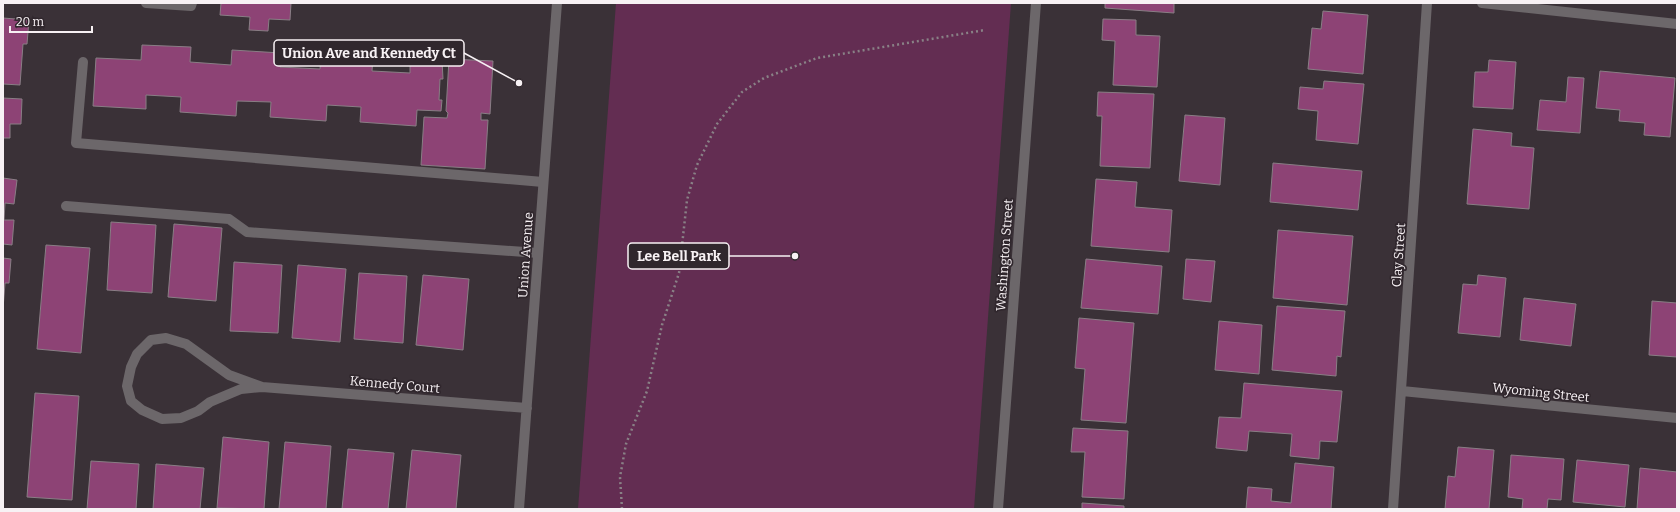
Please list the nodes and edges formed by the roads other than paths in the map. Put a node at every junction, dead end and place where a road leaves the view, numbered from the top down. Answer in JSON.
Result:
{"nodes":[{"id":1,"x":146,"y":3,"type":"edge"},
{"id":2,"x":192,"y":3,"type":"edge"},
{"id":3,"x":557,"y":3,"type":"edge"},
{"id":4,"x":1036,"y":3,"type":"edge"},
{"id":5,"x":1427,"y":3,"type":"edge"},
{"id":6,"x":1482,"y":3,"type":"edge"},
{"id":7,"x":1677,"y":24,"type":"edge"},
{"id":8,"x":83,"y":62,"type":"dead end"},
{"id":9,"x":543,"y":182,"type":"junction"},
{"id":10,"x":66,"y":206,"type":"dead end"},
{"id":11,"x":538,"y":253,"type":"junction"},
{"id":12,"x":262,"y":387,"type":"junction"},
{"id":13,"x":1402,"y":391,"type":"junction"},
{"id":14,"x":526,"y":408,"type":"junction"},
{"id":15,"x":1677,"y":418,"type":"edge"},
{"id":16,"x":519,"y":509,"type":"edge"},
{"id":17,"x":998,"y":509,"type":"edge"},
{"id":18,"x":1394,"y":509,"type":"edge"}],
"edges":[{"from":1,"to":2,"type":"street"},
{"from":3,"to":9,"type":"street","name":"Union Avenue"},
{"from":4,"to":17,"type":"street","name":"Washington Street"},
{"from":5,"to":13,"type":"street","name":"Clay Street"},
{"from":6,"to":7,"type":"street"},
{"from":8,"to":9,"type":"street"},
{"from":9,"to":11,"type":"street","name":"Union Avenue"},
{"from":10,"to":11,"type":"street"},
{"from":11,"to":14,"type":"street","name":"Union Avenue"},
{"from":12,"to":12,"type":"street","name":"Kennedy Court"},
{"from":12,"to":14,"type":"street","name":"Kennedy Court"},
{"from":13,"to":15,"type":"street","name":"Wyoming Street"},
{"from":13,"to":18,"type":"street","name":"Clay Street"},
{"from":14,"to":16,"type":"street","name":"Union Avenue"}]}
